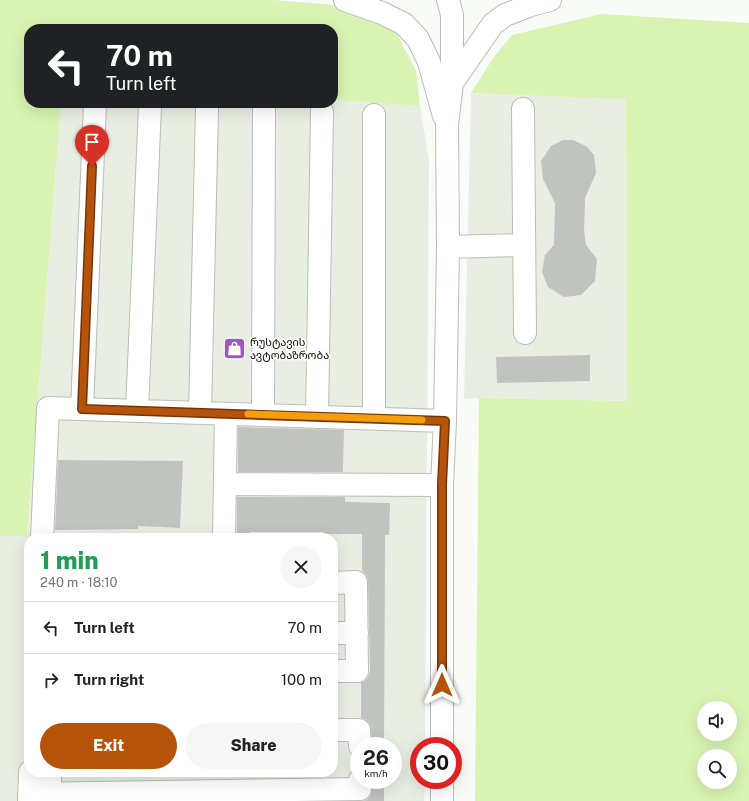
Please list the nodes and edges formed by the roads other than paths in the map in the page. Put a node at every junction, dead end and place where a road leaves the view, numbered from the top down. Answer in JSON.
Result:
{"nodes":[{"id":1,"x":345,"y":0,"type":"edge"},
{"id":2,"x":448,"y":0,"type":"edge"},
{"id":3,"x":550,"y":0,"type":"edge"},
{"id":4,"x":452,"y":83,"type":"junction"},
{"id":5,"x":95,"y":108,"type":"edge"},
{"id":6,"x":150,"y":108,"type":"edge"},
{"id":7,"x":207,"y":108,"type":"dead end"},
{"id":8,"x":264,"y":108,"type":"edge"},
{"id":9,"x":523,"y":109,"type":"dead end"},
{"id":10,"x":322,"y":112,"type":"dead end"},
{"id":11,"x":374,"y":115,"type":"dead end"},
{"id":12,"x":447,"y":125,"type":"junction"},
{"id":13,"x":524,"y":244,"type":"junction"},
{"id":14,"x":448,"y":247,"type":"junction"},
{"id":15,"x":525,"y":333,"type":"dead end"},
{"id":16,"x":82,"y":409,"type":"junction"},
{"id":17,"x":138,"y":411,"type":"junction"},
{"id":18,"x":200,"y":413,"type":"junction"},
{"id":19,"x":226,"y":414,"type":"junction"},
{"id":20,"x":263,"y":415,"type":"junction"},
{"id":21,"x":317,"y":417,"type":"junction"},
{"id":22,"x":374,"y":418,"type":"junction"},
{"id":23,"x":445,"y":421,"type":"junction"},
{"id":24,"x":225,"y":484,"type":"junction"},
{"id":25,"x":442,"y":485,"type":"junction"},
{"id":26,"x":42,"y":533,"type":"edge"},
{"id":27,"x":224,"y":533,"type":"edge"},
{"id":28,"x":338,"y":583,"type":"edge"},
{"id":29,"x":338,"y":633,"type":"edge"},
{"id":30,"x":357,"y":633,"type":"junction"},
{"id":31,"x":338,"y":671,"type":"edge"},
{"id":32,"x":338,"y":730,"type":"edge"},
{"id":33,"x":359,"y":737,"type":"edge"},
{"id":34,"x":442,"y":737,"type":"edge"},
{"id":35,"x":31,"y":777,"type":"edge"},
{"id":36,"x":47,"y":777,"type":"edge"},
{"id":37,"x":360,"y":789,"type":"edge"},
{"id":38,"x":442,"y":789,"type":"edge"},
{"id":39,"x":36,"y":796,"type":"edge"},
{"id":40,"x":442,"y":801,"type":"edge"}],
"edges":[{"from":1,"to":12,"type":"street"},
{"from":2,"to":4,"type":"street"},
{"from":3,"to":4,"type":"street"},
{"from":4,"to":12,"type":"street"},
{"from":5,"to":16,"type":"street"},
{"from":6,"to":17,"type":"street"},
{"from":7,"to":18,"type":"street"},
{"from":8,"to":20,"type":"street"},
{"from":9,"to":13,"type":"street"},
{"from":10,"to":21,"type":"street"},
{"from":11,"to":22,"type":"street"},
{"from":12,"to":14,"type":"street"},
{"from":13,"to":14,"type":"street"},
{"from":13,"to":15,"type":"street"},
{"from":14,"to":23,"type":"street"},
{"from":16,"to":17,"type":"street"},
{"from":16,"to":26,"type":"street"},
{"from":17,"to":18,"type":"street"},
{"from":18,"to":19,"type":"street"},
{"from":19,"to":20,"type":"street"},
{"from":19,"to":24,"type":"street"},
{"from":20,"to":21,"type":"street"},
{"from":21,"to":22,"type":"street"},
{"from":22,"to":23,"type":"street"},
{"from":23,"to":25,"type":"street"},
{"from":24,"to":25,"type":"street"},
{"from":24,"to":27,"type":"street"},
{"from":25,"to":34,"type":"street"},
{"from":28,"to":30,"type":"street"},
{"from":29,"to":30,"type":"street"},
{"from":30,"to":31,"type":"street"},
{"from":32,"to":33,"type":"street"},
{"from":35,"to":39,"type":"street"},
{"from":36,"to":39,"type":"street"},
{"from":37,"to":39,"type":"street"},
{"from":38,"to":40,"type":"street"}]}
